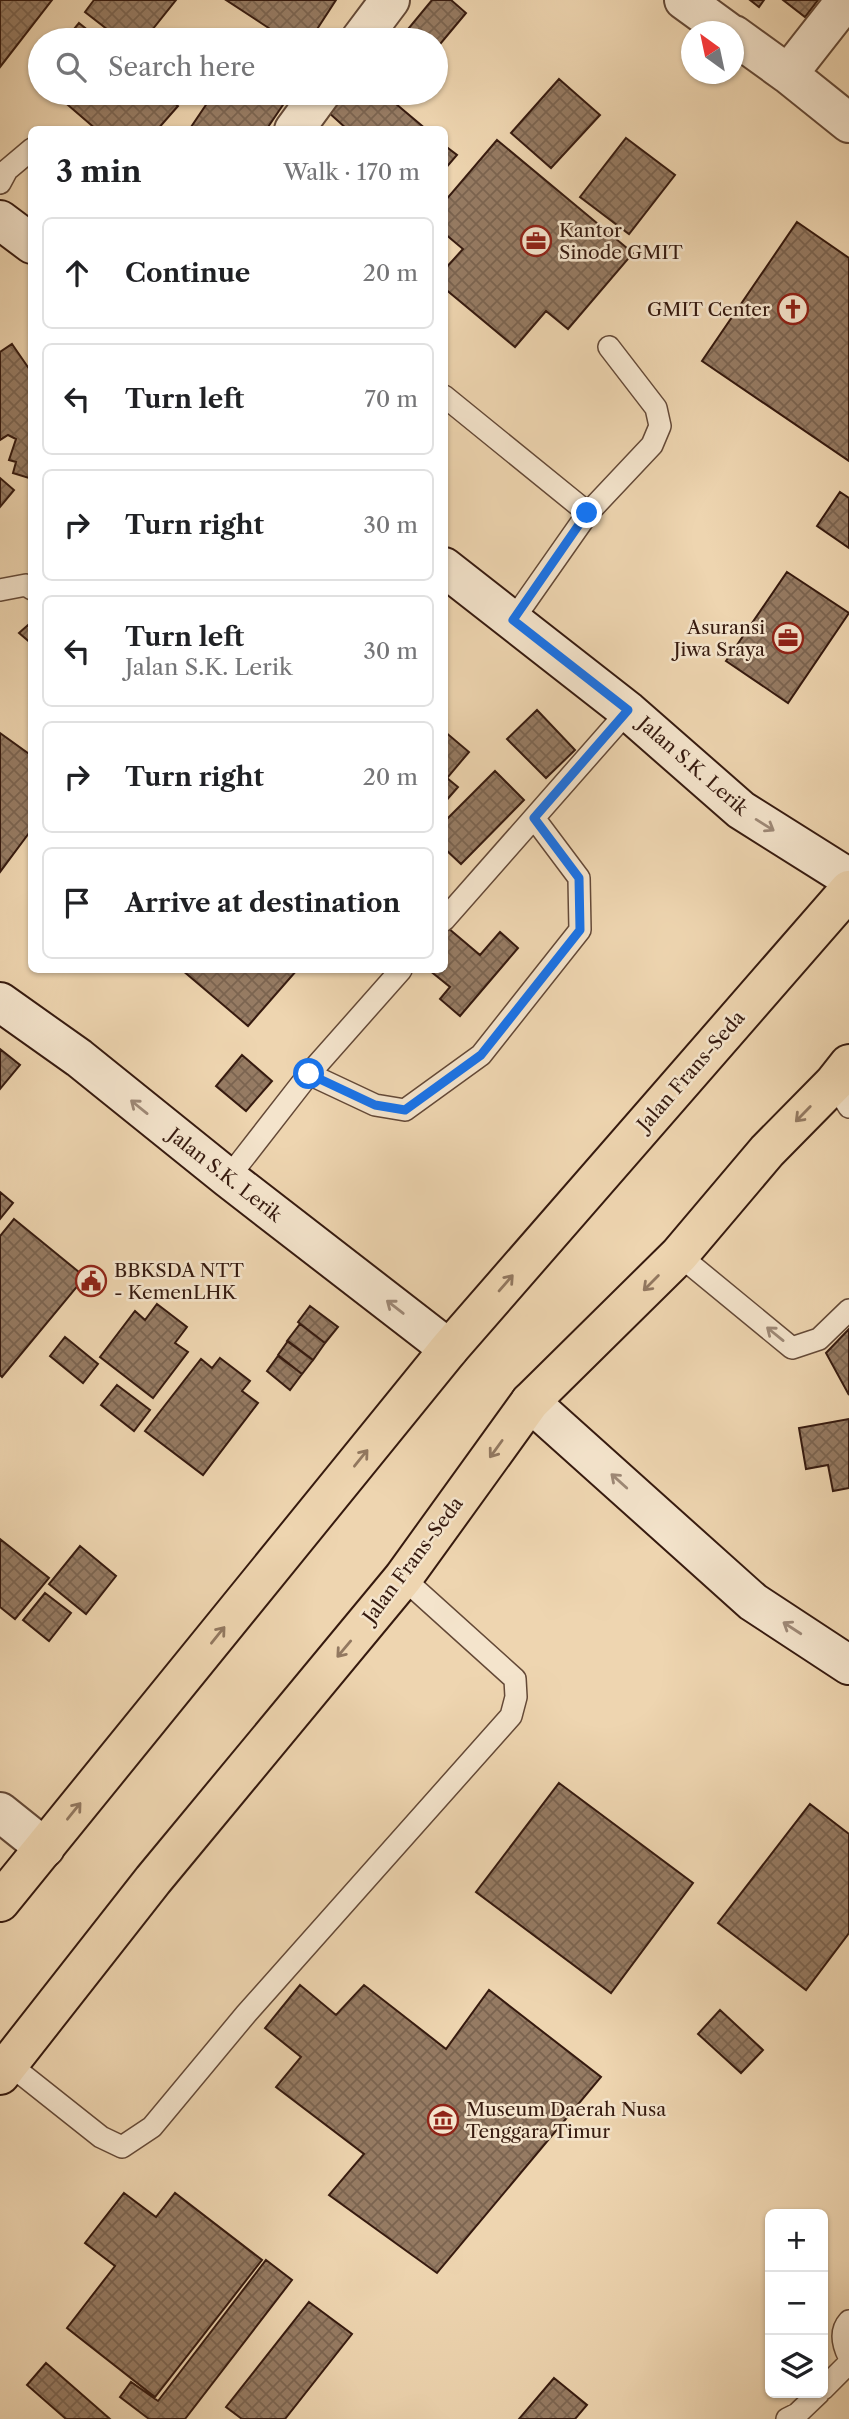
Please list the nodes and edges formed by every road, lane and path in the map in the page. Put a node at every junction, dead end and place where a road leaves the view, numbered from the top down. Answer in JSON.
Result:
{"nodes":[{"id":1,"x":390,"y":0,"type":"edge"},
{"id":2,"x":684,"y":0,"type":"edge"},
{"id":3,"x":846,"y":0,"type":"edge"},
{"id":4,"x":713,"y":21,"type":"edge"},
{"id":5,"x":369,"y":28,"type":"edge"},
{"id":6,"x":744,"y":43,"type":"edge"},
{"id":7,"x":788,"y":74,"type":"junction"},
{"id":8,"x":312,"y":105,"type":"edge"},
{"id":9,"x":849,"y":123,"type":"edge"},
{"id":10,"x":297,"y":126,"type":"edge"},
{"id":11,"x":28,"y":152,"type":"edge"},
{"id":12,"x":0,"y":183,"type":"edge"},
{"id":13,"x":609,"y":346,"type":"dead end"},
{"id":14,"x":448,"y":399,"type":"edge"},
{"id":15,"x":587,"y":513,"type":"junction"},
{"id":16,"x":448,"y":570,"type":"edge"},
{"id":17,"x":28,"y":586,"type":"edge"},
{"id":18,"x":0,"y":590,"type":"edge"},
{"id":19,"x":513,"y":620,"type":"junction"},
{"id":20,"x":628,"y":710,"type":"junction"},
{"id":21,"x":534,"y":818,"type":"junction"},
{"id":22,"x":849,"y":878,"type":"edge"},
{"id":23,"x":849,"y":890,"type":"edge"},
{"id":24,"x":448,"y":915,"type":"edge"},
{"id":25,"x":398,"y":973,"type":"edge"},
{"id":26,"x":0,"y":1002,"type":"edge"},
{"id":27,"x":309,"y":1074,"type":"junction"},
{"id":28,"x":844,"y":1084,"type":"edge"},
{"id":29,"x":228,"y":1178,"type":"junction"},
{"id":30,"x":679,"y":1255,"type":"junction"},
{"id":31,"x":849,"y":1310,"type":"edge"},
{"id":32,"x":449,"y":1349,"type":"junction"},
{"id":33,"x":530,"y":1402,"type":"junction"},
{"id":34,"x":403,"y":1578,"type":"junction"},
{"id":35,"x":849,"y":1665,"type":"edge"},
{"id":36,"x":0,"y":1812,"type":"edge"},
{"id":37,"x":45,"y":1848,"type":"junction"},
{"id":38,"x":0,"y":1902,"type":"edge"},
{"id":39,"x":5,"y":2070,"type":"edge"},
{"id":40,"x":849,"y":2321,"type":"edge"},
{"id":41,"x":849,"y":2357,"type":"edge"},
{"id":42,"x":849,"y":2363,"type":"edge"},
{"id":43,"x":828,"y":2384,"type":"edge"},
{"id":44,"x":814,"y":2398,"type":"edge"},
{"id":45,"x":787,"y":2419,"type":"edge"}],
"edges":[{"from":1,"to":5,"type":"main road"},
{"from":2,"to":4,"type":"main road"},
{"from":3,"to":7,"type":"main road"},
{"from":6,"to":7,"type":"main road"},
{"from":7,"to":9,"type":"main road"},
{"from":8,"to":10,"type":"main road"},
{"from":11,"to":12,"type":"lane"},
{"from":13,"to":15,"type":"lane"},
{"from":14,"to":15,"type":"lane"},
{"from":15,"to":19,"type":"lane"},
{"from":16,"to":19,"type":"main road","name":"Jalan S.K. Lerik"},
{"from":17,"to":18,"type":"lane"},
{"from":19,"to":20,"type":"main road","name":"Jalan S.K. Lerik"},
{"from":20,"to":21,"type":"lane"},
{"from":20,"to":22,"type":"main road","name":"Jalan S.K. Lerik","one_way":true},
{"from":21,"to":24,"type":"lane"},
{"from":21,"to":27,"type":"lane"},
{"from":32,"to":23,"type":"main road","name":"Jalan Frans-Seda","one_way":true},
{"from":25,"to":27,"type":"lane"},
{"from":29,"to":26,"type":"main road","name":"Jalan S.K. Lerik","one_way":true},
{"from":27,"to":29,"type":"lane"},
{"from":28,"to":30,"type":"main road","name":"Jalan Frans-Seda","one_way":true},
{"from":32,"to":29,"type":"main road","name":"Jalan S.K. Lerik","one_way":true},
{"from":31,"to":30,"type":"lane","one_way":true},
{"from":30,"to":33,"type":"main road","name":"Jalan Frans-Seda","one_way":true},
{"from":37,"to":32,"type":"main road","name":"Jalan Frans-Seda","one_way":true},
{"from":33,"to":34,"type":"main road","name":"Jalan Frans-Seda","one_way":true},
{"from":35,"to":33,"type":"main road","one_way":true},
{"from":34,"to":39,"type":"main road","name":"Jalan Frans-Seda","one_way":true},
{"from":34,"to":39,"type":"lane"},
{"from":36,"to":37,"type":"main road"},
{"from":37,"to":38,"type":"main road","name":"Jalan Frans-Seda"},
{"from":40,"to":41,"type":"lane"},
{"from":42,"to":43,"type":"lane"},
{"from":44,"to":45,"type":"lane"}]}
